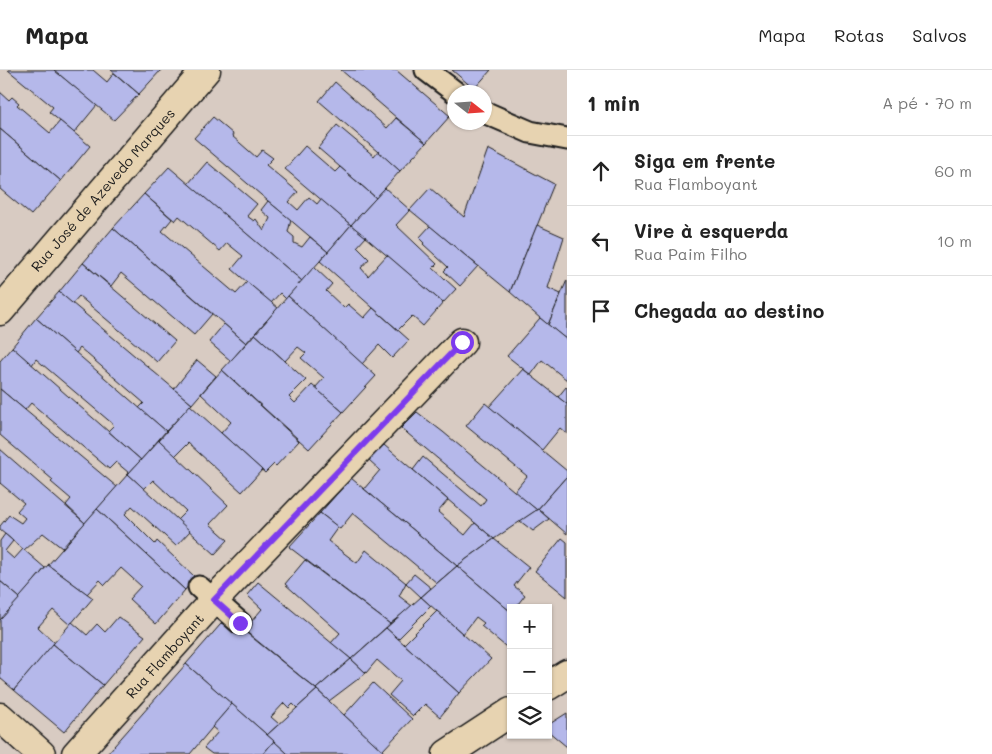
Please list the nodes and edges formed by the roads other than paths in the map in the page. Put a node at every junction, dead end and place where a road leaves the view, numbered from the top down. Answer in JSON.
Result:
{"nodes":[{"id":1,"x":206,"y":70,"type":"edge"},
{"id":2,"x":426,"y":70,"type":"edge"},
{"id":3,"x":447,"y":86,"type":"edge"},
{"id":4,"x":492,"y":115,"type":"edge"},
{"id":5,"x":567,"y":139,"type":"edge"},
{"id":6,"x":0,"y":311,"type":"edge"},
{"id":7,"x":462,"y":342,"type":"dead end"},
{"id":8,"x":207,"y":594,"type":"junction"},
{"id":9,"x":240,"y":623,"type":"dead end"},
{"id":10,"x":567,"y":674,"type":"edge"},
{"id":11,"x":552,"y":683,"type":"edge"},
{"id":12,"x":507,"y":715,"type":"edge"},
{"id":13,"x":0,"y":717,"type":"edge"},
{"id":14,"x":41,"y":754,"type":"edge"},
{"id":15,"x":76,"y":754,"type":"edge"},
{"id":16,"x":447,"y":754,"type":"edge"}],
"edges":[{"from":1,"to":6,"type":"street","name":"Rua José de Azevedo Marques"},
{"from":2,"to":3,"type":"lane"},
{"from":4,"to":5,"type":"lane"},
{"from":7,"to":8,"type":"street","name":"Rua Flamboyant"},
{"from":8,"to":9,"type":"lane"},
{"from":8,"to":15,"type":"street","name":"Rua Flamboyant"},
{"from":10,"to":11,"type":"street"},
{"from":12,"to":16,"type":"street"},
{"from":13,"to":14,"type":"street"}]}
